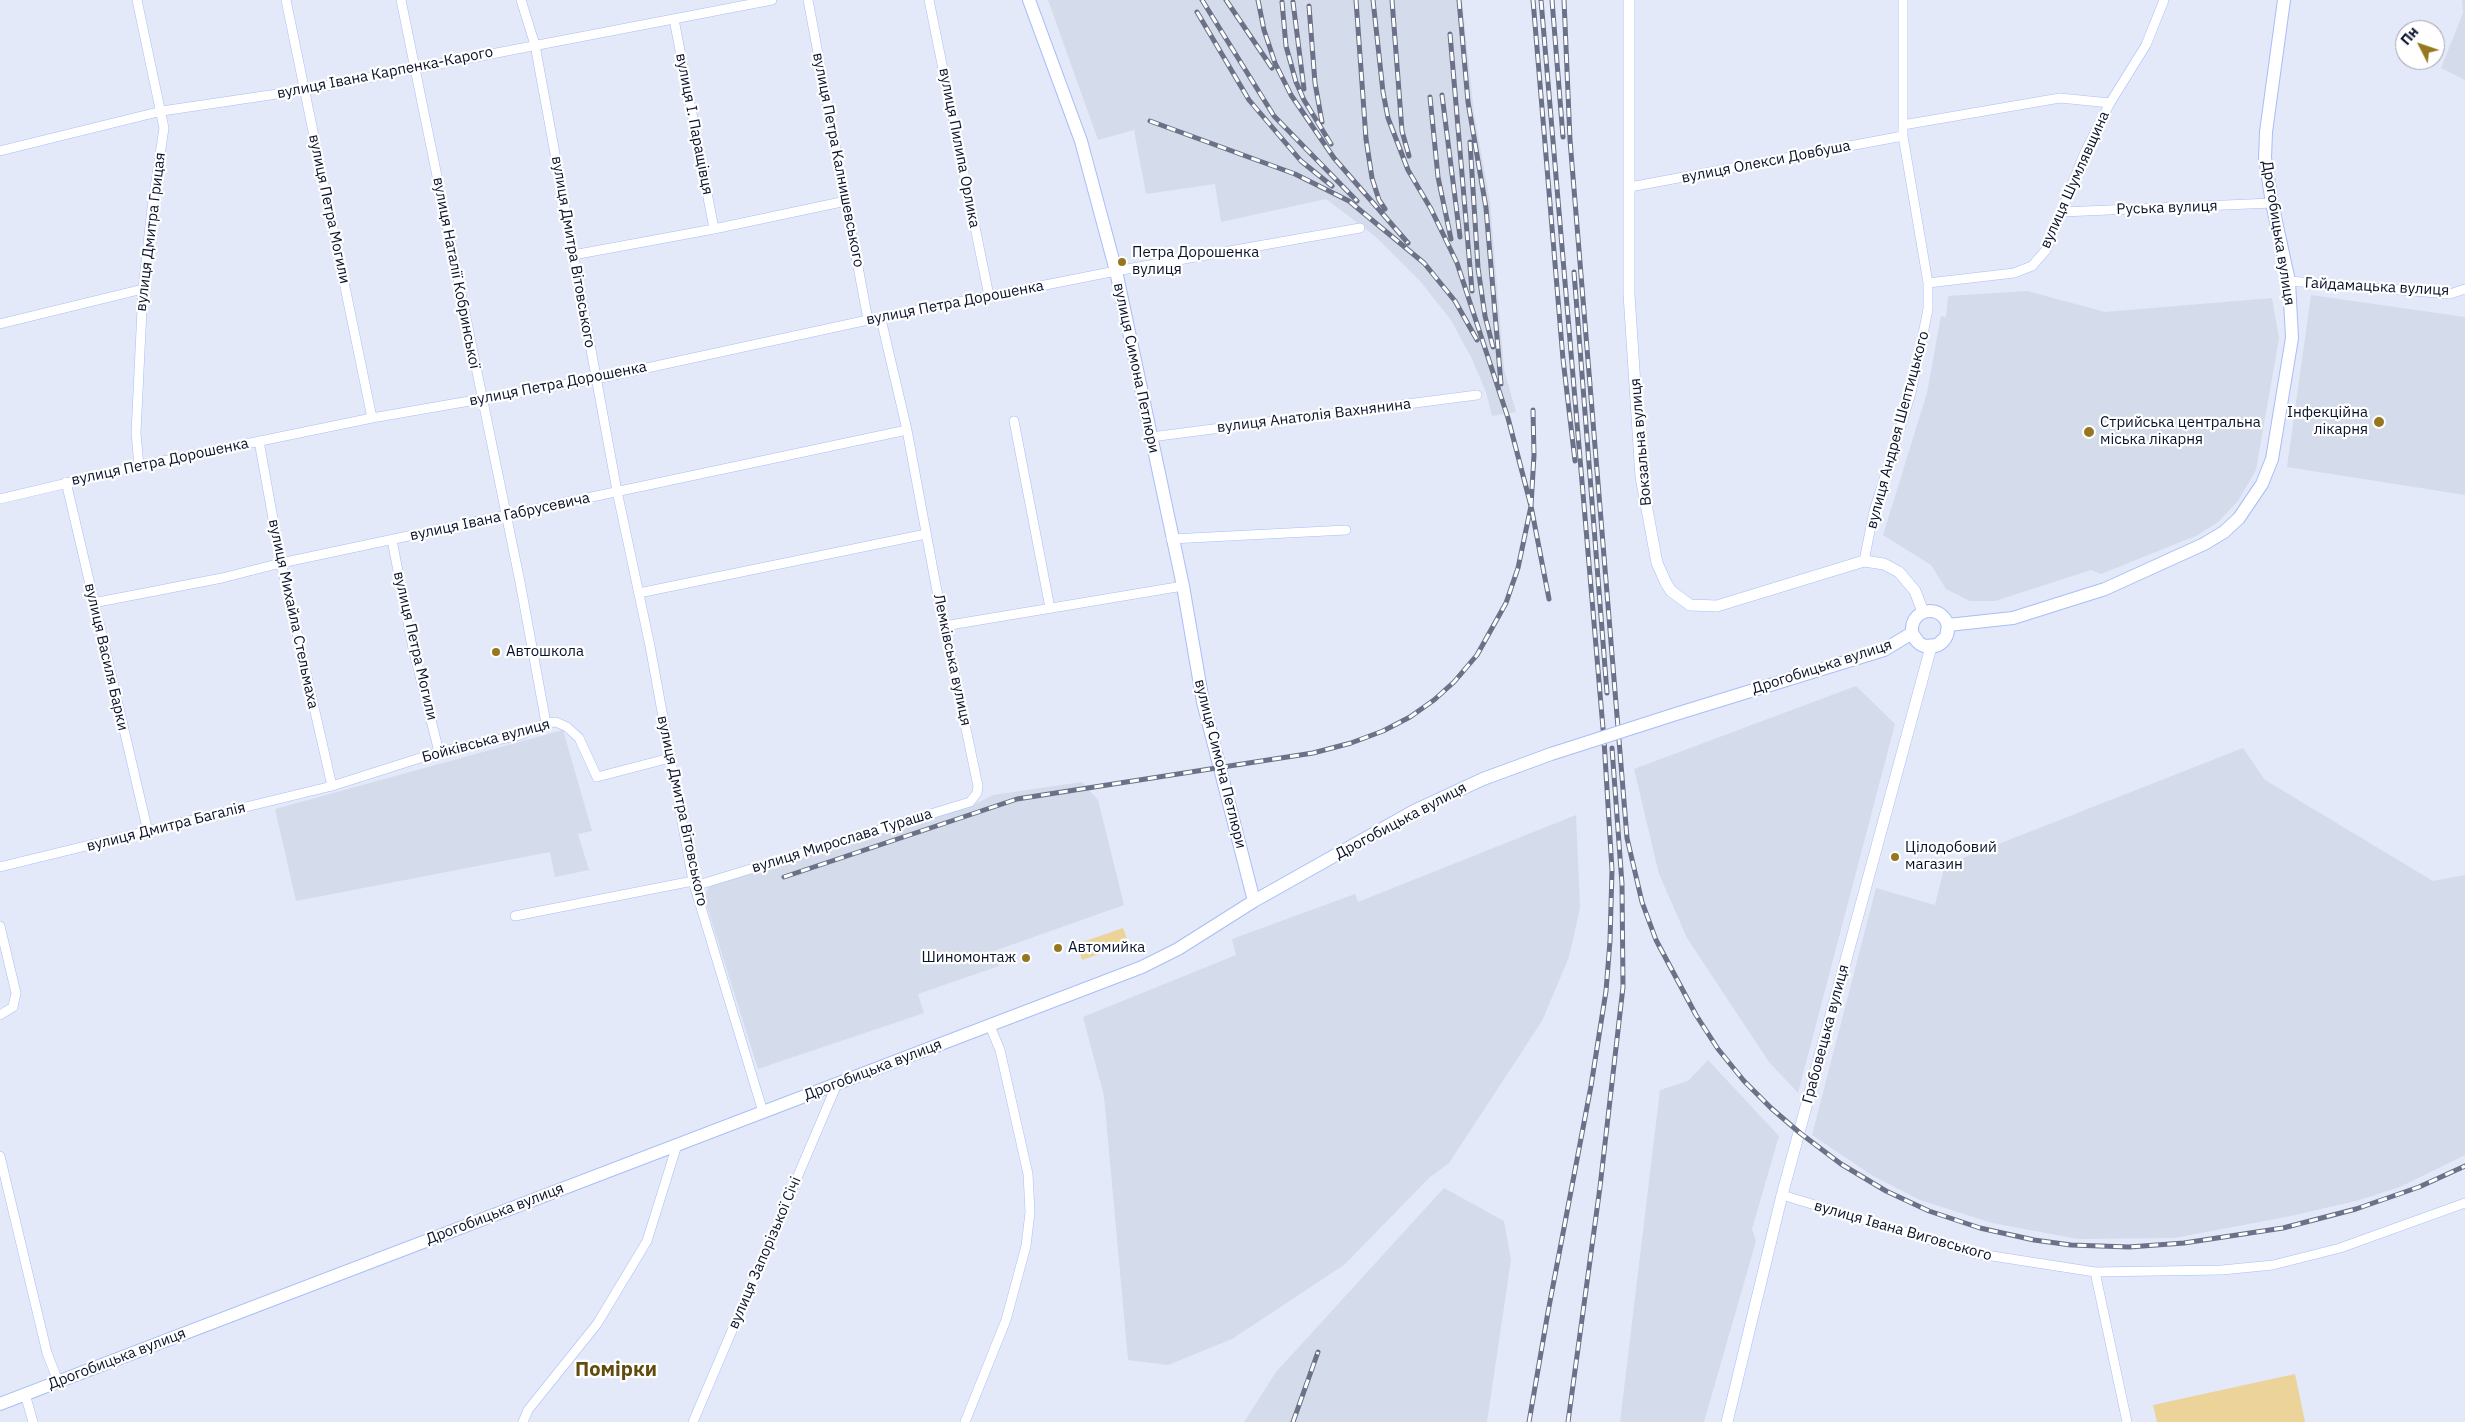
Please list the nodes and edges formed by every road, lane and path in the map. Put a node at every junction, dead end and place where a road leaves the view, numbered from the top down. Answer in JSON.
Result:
{"nodes":[{"id":1,"x":137,"y":0,"type":"edge"},
{"id":2,"x":286,"y":0,"type":"edge"},
{"id":3,"x":401,"y":0,"type":"edge"},
{"id":4,"x":520,"y":0,"type":"edge"},
{"id":5,"x":772,"y":0,"type":"edge"},
{"id":6,"x":808,"y":0,"type":"edge"},
{"id":7,"x":929,"y":0,"type":"edge"},
{"id":8,"x":1029,"y":0,"type":"edge"},
{"id":9,"x":1629,"y":0,"type":"edge"},
{"id":10,"x":1903,"y":0,"type":"edge"},
{"id":11,"x":2164,"y":0,"type":"edge"},
{"id":12,"x":2284,"y":0,"type":"edge"},
{"id":13,"x":674,"y":19,"type":"junction"},
{"id":14,"x":535,"y":45,"type":"junction"},
{"id":15,"x":414,"y":68,"type":"junction"},
{"id":16,"x":304,"y":90,"type":"junction"},
{"id":17,"x":2110,"y":103,"type":"junction"},
{"id":18,"x":162,"y":111,"type":"junction"},
{"id":19,"x":1903,"y":125,"type":"junction"},
{"id":20,"x":1903,"y":136,"type":"junction"},
{"id":21,"x":0,"y":151,"type":"edge"},
{"id":22,"x":1630,"y":187,"type":"junction"},
{"id":23,"x":846,"y":201,"type":"junction"},
{"id":24,"x":2272,"y":203,"type":"junction"},
{"id":25,"x":2062,"y":212,"type":"junction"},
{"id":26,"x":1360,"y":228,"type":"dead end"},
{"id":27,"x":714,"y":229,"type":"junction"},
{"id":28,"x":574,"y":254,"type":"junction"},
{"id":29,"x":1116,"y":271,"type":"junction"},
{"id":30,"x":2289,"y":282,"type":"junction"},
{"id":31,"x":1928,"y":283,"type":"junction"},
{"id":32,"x":143,"y":289,"type":"junction"},
{"id":33,"x":2465,"y":290,"type":"edge"},
{"id":34,"x":989,"y":296,"type":"junction"},
{"id":35,"x":881,"y":319,"type":"junction"},
{"id":36,"x":868,"y":320,"type":"junction"},
{"id":37,"x":0,"y":324,"type":"edge"},
{"id":38,"x":596,"y":379,"type":"junction"},
{"id":39,"x":1478,"y":394,"type":"dead end"},
{"id":40,"x":481,"y":399,"type":"junction"},
{"id":41,"x":372,"y":418,"type":"junction"},
{"id":42,"x":1014,"y":421,"type":"dead end"},
{"id":43,"x":907,"y":430,"type":"junction"},
{"id":44,"x":1151,"y":437,"type":"junction"},
{"id":45,"x":259,"y":441,"type":"junction"},
{"id":46,"x":139,"y":466,"type":"junction"},
{"id":47,"x":66,"y":482,"type":"junction"},
{"id":48,"x":617,"y":491,"type":"junction"},
{"id":49,"x":0,"y":499,"type":"edge"},
{"id":50,"x":505,"y":517,"type":"junction"},
{"id":51,"x":1346,"y":530,"type":"dead end"},
{"id":52,"x":926,"y":534,"type":"junction"},
{"id":53,"x":1171,"y":539,"type":"junction"},
{"id":54,"x":392,"y":540,"type":"junction"},
{"id":55,"x":1864,"y":561,"type":"junction"},
{"id":56,"x":281,"y":563,"type":"junction"},
{"id":57,"x":1183,"y":586,"type":"junction"},
{"id":58,"x":639,"y":593,"type":"junction"},
{"id":59,"x":93,"y":603,"type":"junction"},
{"id":60,"x":1050,"y":608,"type":"junction"},
{"id":61,"x":1923,"y":612,"type":"junction"},
{"id":62,"x":1948,"y":625,"type":"junction"},
{"id":63,"x":944,"y":626,"type":"junction"},
{"id":64,"x":1912,"y":633,"type":"junction"},
{"id":65,"x":1931,"y":646,"type":"junction"},
{"id":66,"x":546,"y":723,"type":"junction"},
{"id":67,"x":439,"y":752,"type":"junction"},
{"id":68,"x":670,"y":758,"type":"junction"},
{"id":69,"x":332,"y":786,"type":"junction"},
{"id":70,"x":978,"y":786,"type":"joint"},
{"id":71,"x":148,"y":832,"type":"junction"},
{"id":72,"x":0,"y":867,"type":"edge"},
{"id":73,"x":694,"y":883,"type":"junction"},
{"id":74,"x":1254,"y":901,"type":"junction"},
{"id":75,"x":515,"y":916,"type":"dead end"},
{"id":76,"x":0,"y":926,"type":"edge"},
{"id":77,"x":0,"y":1015,"type":"edge"},
{"id":78,"x":990,"y":1026,"type":"junction"},
{"id":79,"x":838,"y":1084,"type":"junction"},
{"id":80,"x":763,"y":1112,"type":"junction"},
{"id":81,"x":677,"y":1145,"type":"junction"},
{"id":82,"x":0,"y":1156,"type":"edge"},
{"id":83,"x":1782,"y":1195,"type":"junction"},
{"id":84,"x":2465,"y":1203,"type":"edge"},
{"id":85,"x":2095,"y":1272,"type":"junction"},
{"id":86,"x":58,"y":1381,"type":"junction"},
{"id":87,"x":25,"y":1394,"type":"junction"},
{"id":88,"x":0,"y":1404,"type":"edge"},
{"id":89,"x":33,"y":1422,"type":"edge"},
{"id":90,"x":523,"y":1422,"type":"edge"},
{"id":91,"x":693,"y":1422,"type":"edge"},
{"id":92,"x":965,"y":1422,"type":"edge"},
{"id":93,"x":1726,"y":1422,"type":"edge"},
{"id":94,"x":2128,"y":1422,"type":"edge"}],
"edges":[{"from":1,"to":18,"type":"street","name":"вулиця Дмитра Грицая"},
{"from":2,"to":16,"type":"street","name":"вулиця Петра Могили"},
{"from":3,"to":15,"type":"street","name":"вулиця Наталії Кобринської"},
{"from":4,"to":14,"type":"street","name":"вулиця Дмитра Вітовського"},
{"from":5,"to":13,"type":"street","name":"вулиця Івана Карпенка-Карого"},
{"from":6,"to":23,"type":"street","name":"вулиця Петра Калнишевського"},
{"from":7,"to":34,"type":"street","name":"вулиця Пилипа Орлика"},
{"from":8,"to":29,"type":"main road","name":"вулиця Симона Петлюри"},
{"from":9,"to":22,"type":"street","name":"Вокзальна вулиця"},
{"from":10,"to":19,"type":"street","name":"вулиця Андрея Шептицького"},
{"from":11,"to":17,"type":"street","name":"вулиця Шумлявщина"},
{"from":12,"to":24,"type":"main road","name":"Дрогобицька вулиця"},
{"from":13,"to":14,"type":"street","name":"вулиця Івана Карпенка-Карого"},
{"from":13,"to":27,"type":"street","name":"вулиця І. Паращівця"},
{"from":14,"to":15,"type":"street","name":"вулиця Івана Карпенка-Карого"},
{"from":14,"to":28,"type":"street","name":"вулиця Дмитра Вітовського"},
{"from":15,"to":16,"type":"street","name":"вулиця Івана Карпенка-Карого"},
{"from":15,"to":40,"type":"street","name":"вулиця Наталії Кобринської"},
{"from":16,"to":18,"type":"street","name":"вулиця Івана Карпенка-Карого"},
{"from":16,"to":41,"type":"street","name":"вулиця Петра Могили"},
{"from":17,"to":19,"type":"street"},
{"from":17,"to":25,"type":"street","name":"вулиця Шумлявщина"},
{"from":18,"to":21,"type":"street","name":"вулиця Івана Карпенка-Карого"},
{"from":18,"to":32,"type":"street","name":"вулиця Дмитра Грицая"},
{"from":19,"to":20,"type":"street","name":"вулиця Андрея Шептицького"},
{"from":20,"to":22,"type":"street","name":"вулиця Олекси Довбуша"},
{"from":20,"to":31,"type":"street","name":"вулиця Андрея Шептицького"},
{"from":22,"to":55,"type":"street","name":"Вокзальна вулиця"},
{"from":23,"to":27,"type":"street"},
{"from":23,"to":36,"type":"street","name":"вулиця Петра Калнишевського"},
{"from":24,"to":25,"type":"street","name":"Руська вулиця"},
{"from":24,"to":30,"type":"main road","name":"Дрогобицька вулиця"},
{"from":25,"to":31,"type":"street","name":"вулиця Шумлявщина"},
{"from":26,"to":29,"type":"street","name":"вулиця Петра Дорошенка"},
{"from":27,"to":28,"type":"street"},
{"from":28,"to":38,"type":"street","name":"вулиця Дмитра Вітовського"},
{"from":29,"to":34,"type":"street","name":"вулиця Петра Дорошенка"},
{"from":29,"to":44,"type":"main road","name":"вулиця Симона Петлюри"},
{"from":30,"to":33,"type":"street","name":"Гайдамацька вулиця"},
{"from":30,"to":62,"type":"main road","name":"Дрогобицька вулиця"},
{"from":31,"to":55,"type":"street","name":"вулиця Андрея Шептицького"},
{"from":32,"to":37,"type":"street"},
{"from":32,"to":46,"type":"street","name":"вулиця Дмитра Грицая"},
{"from":34,"to":35,"type":"street","name":"вулиця Петра Дорошенка"},
{"from":35,"to":36,"type":"street","name":"вулиця Петра Дорошенка"},
{"from":35,"to":43,"type":"street","name":"Лемківська вулиця"},
{"from":36,"to":38,"type":"street","name":"вулиця Петра Дорошенка"},
{"from":38,"to":40,"type":"street","name":"вулиця Петра Дорошенка"},
{"from":38,"to":48,"type":"street","name":"вулиця Дмитра Вітовського"},
{"from":39,"to":44,"type":"street","name":"вулиця Анатолія Вахнянина"},
{"from":40,"to":41,"type":"street","name":"вулиця Петра Дорошенка"},
{"from":40,"to":50,"type":"street","name":"вулиця Наталії Кобринської"},
{"from":41,"to":45,"type":"street","name":"вулиця Петра Дорошенка"},
{"from":42,"to":60,"type":"street"},
{"from":43,"to":48,"type":"street","name":"вулиця Івана Габрусевича"},
{"from":43,"to":52,"type":"street","name":"Лемківська вулиця"},
{"from":44,"to":53,"type":"main road","name":"вулиця Симона Петлюри"},
{"from":45,"to":46,"type":"street","name":"вулиця Петра Дорошенка"},
{"from":45,"to":56,"type":"street","name":"вулиця Михайла Стельмаха"},
{"from":46,"to":47,"type":"street","name":"вулиця Петра Дорошенка"},
{"from":47,"to":49,"type":"street","name":"вулиця Петра Дорошенка"},
{"from":47,"to":59,"type":"street","name":"вулиця Василя Барки"},
{"from":48,"to":50,"type":"street","name":"вулиця Івана Габрусевича"},
{"from":48,"to":58,"type":"street","name":"вулиця Дмитра Вітовського"},
{"from":50,"to":54,"type":"street","name":"вулиця Івана Габрусевича"},
{"from":50,"to":66,"type":"street","name":"вулиця Наталії Кобринської"},
{"from":51,"to":53,"type":"street"},
{"from":52,"to":58,"type":"street"},
{"from":52,"to":63,"type":"street","name":"Лемківська вулиця"},
{"from":53,"to":57,"type":"main road","name":"вулиця Симона Петлюри"},
{"from":54,"to":56,"type":"street","name":"вулиця Івана Габрусевича"},
{"from":54,"to":67,"type":"street","name":"вулиця Петра Могили"},
{"from":55,"to":61,"type":"street","name":"Вокзальна вулиця"},
{"from":56,"to":59,"type":"street","name":"вулиця Івана Габрусевича"},
{"from":56,"to":69,"type":"street","name":"вулиця Михайла Стельмаха"},
{"from":57,"to":60,"type":"street"},
{"from":57,"to":74,"type":"main road","name":"вулиця Симона Петлюри"},
{"from":58,"to":68,"type":"street","name":"вулиця Дмитра Вітовського"},
{"from":59,"to":71,"type":"street","name":"вулиця Василя Барки"},
{"from":60,"to":63,"type":"street"},
{"from":61,"to":62,"type":"main road"},
{"from":61,"to":64,"type":"main road"},
{"from":62,"to":65,"type":"main road"},
{"from":63,"to":70,"type":"street","name":"Лемківська вулиця"},
{"from":64,"to":65,"type":"main road"},
{"from":64,"to":74,"type":"main road","name":"Дрогобицька вулиця","bridge":true},
{"from":65,"to":83,"type":"street","name":"Грабовецька вулиця"},
{"from":66,"to":67,"type":"street","name":"Бойківська вулиця"},
{"from":66,"to":68,"type":"street","name":"Бойківська вулиця"},
{"from":67,"to":69,"type":"street","name":"Бойківська вулиця"},
{"from":68,"to":73,"type":"street","name":"вулиця Дмитра Вітовського"},
{"from":69,"to":71,"type":"street","name":"вулиця Дмитра Багалія"},
{"from":70,"to":73,"type":"street","name":"вулиця Мирослава Тураша"},
{"from":71,"to":72,"type":"street","name":"вулиця Дмитра Багалія"},
{"from":73,"to":75,"type":"street","name":"вулиця Мирослава Тураша"},
{"from":73,"to":80,"type":"street","name":"вулиця Дмитра Вітовського"},
{"from":74,"to":78,"type":"main road","name":"Дрогобицька вулиця"},
{"from":76,"to":77,"type":"street"},
{"from":78,"to":79,"type":"main road","name":"Дрогобицька вулиця"},
{"from":78,"to":92,"type":"street"},
{"from":79,"to":80,"type":"main road","name":"Дрогобицька вулиця"},
{"from":79,"to":91,"type":"street","name":"вулиця Запорізької Січі"},
{"from":80,"to":81,"type":"main road","name":"Дрогобицька вулиця"},
{"from":81,"to":86,"type":"main road","name":"Дрогобицька вулиця"},
{"from":81,"to":90,"type":"street"},
{"from":82,"to":86,"type":"street"},
{"from":83,"to":85,"type":"street","name":"вулиця Івана Виговського"},
{"from":83,"to":93,"type":"street","name":"Грабовецька вулиця"},
{"from":84,"to":85,"type":"street","name":"вулиця Івана Виговського"},
{"from":85,"to":94,"type":"street"},
{"from":86,"to":87,"type":"main road","name":"Дрогобицька вулиця"},
{"from":87,"to":88,"type":"main road","name":"Дрогобицька вулиця"},
{"from":87,"to":89,"type":"street"}]}
